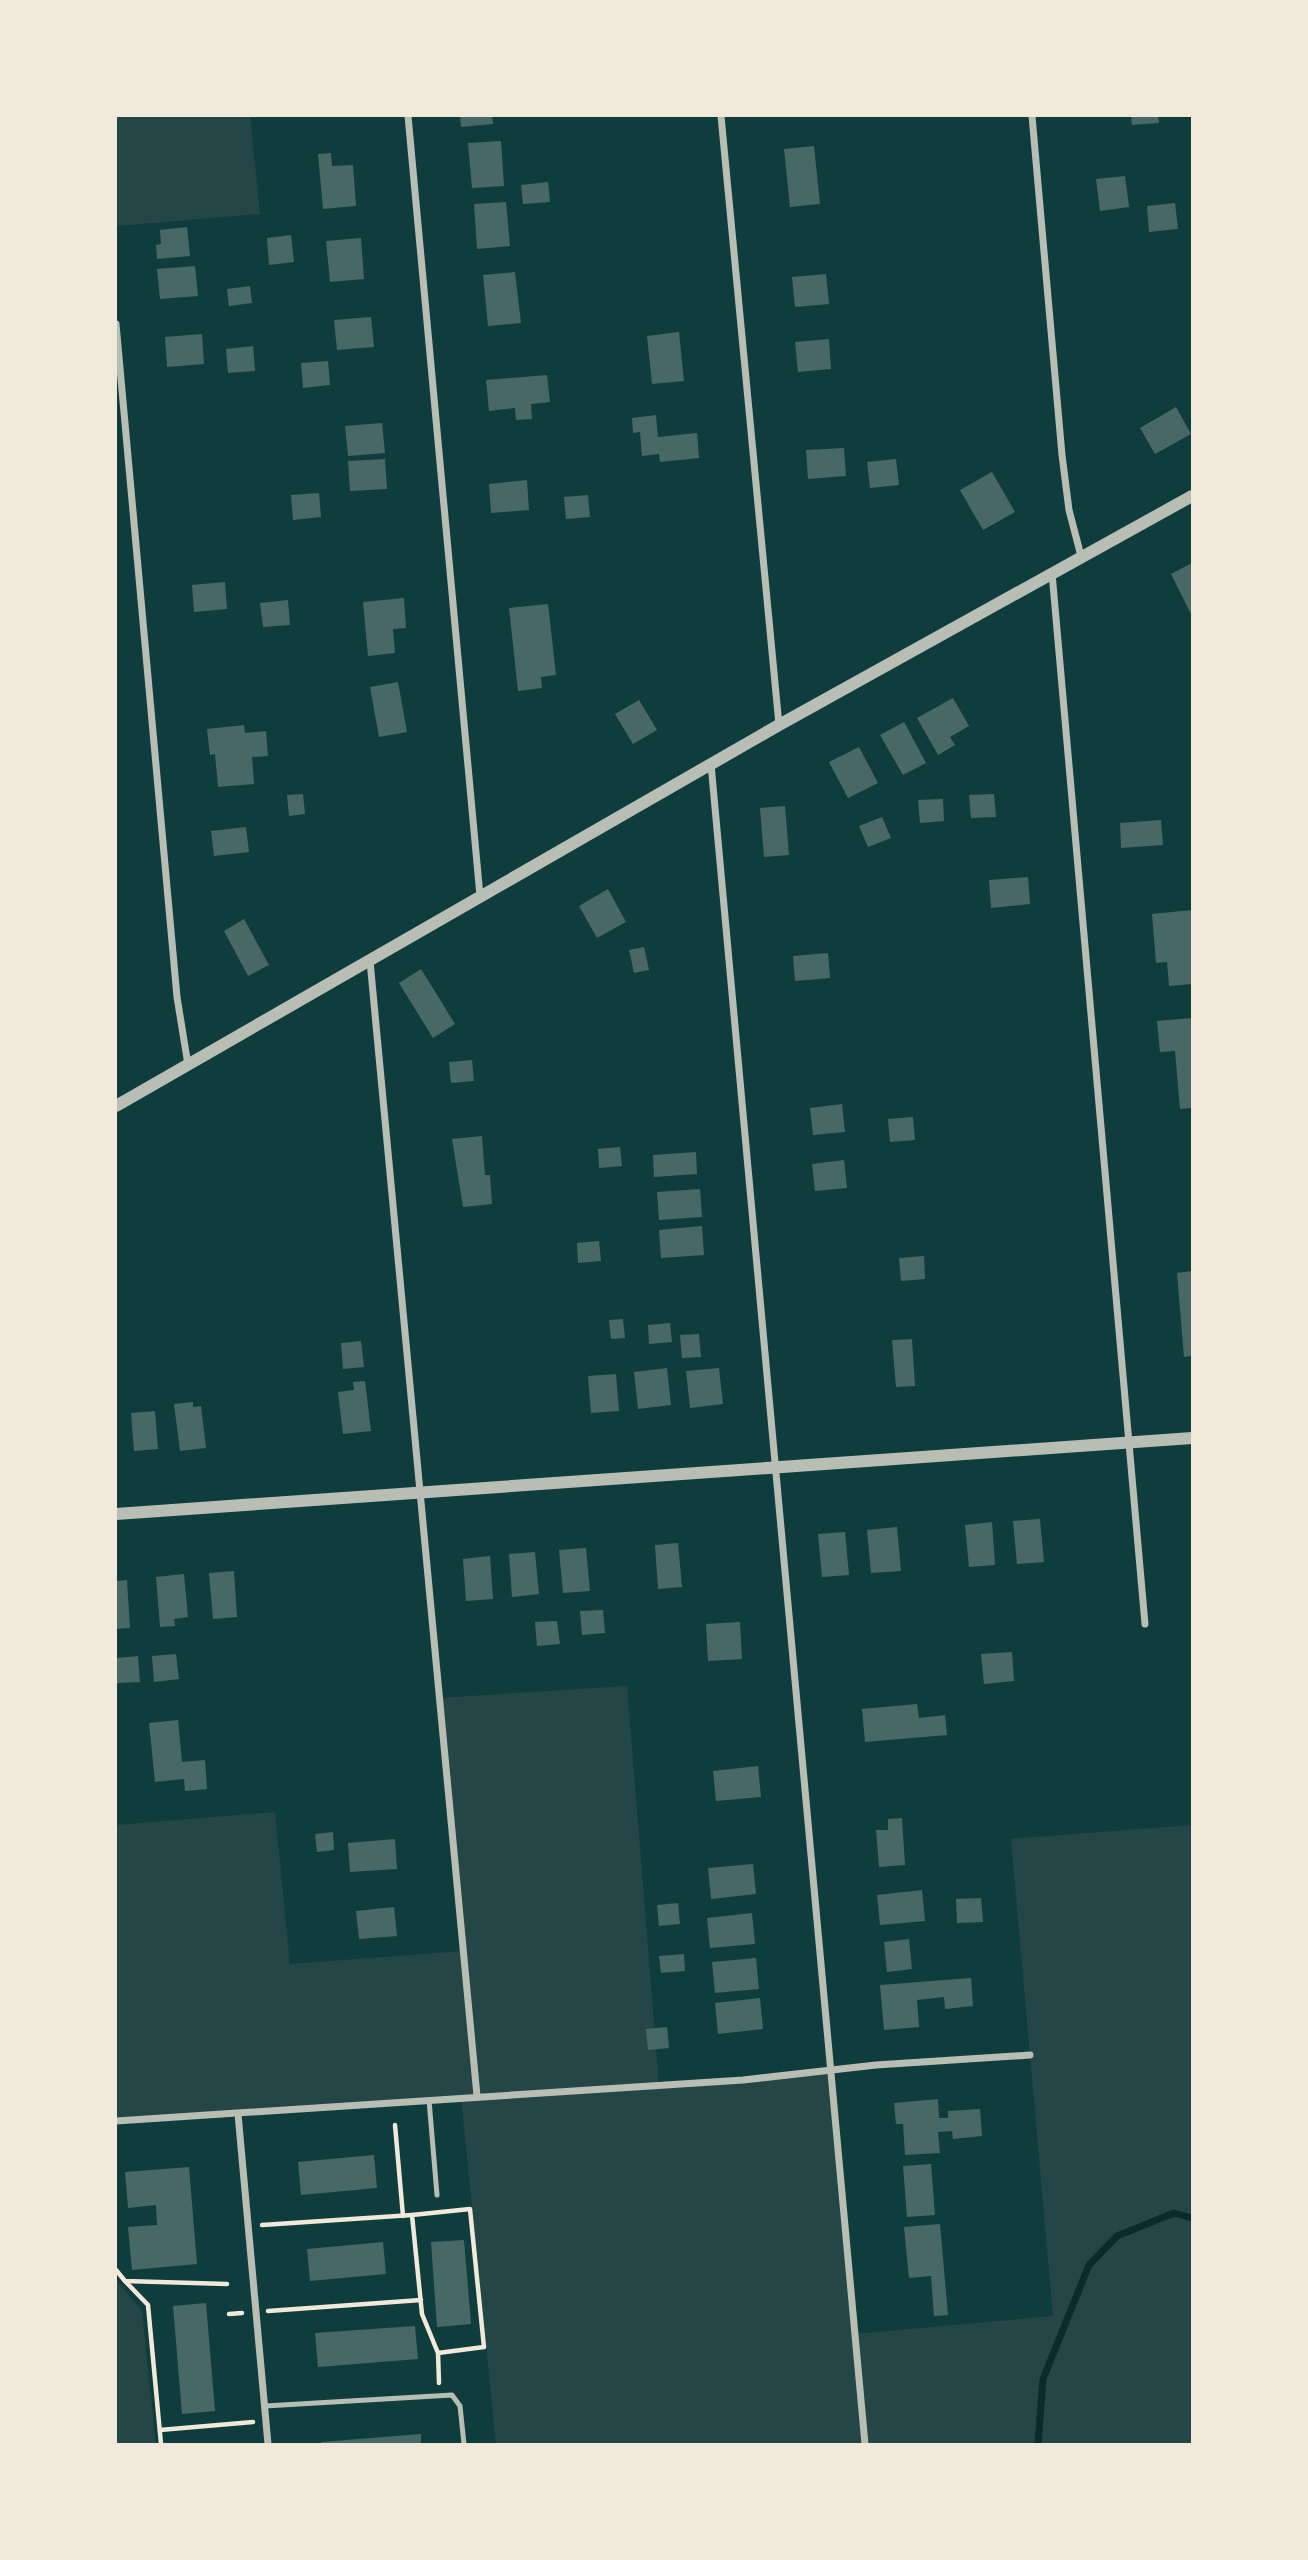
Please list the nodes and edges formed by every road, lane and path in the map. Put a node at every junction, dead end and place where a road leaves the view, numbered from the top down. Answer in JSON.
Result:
{"nodes":[{"id":1,"x":408,"y":116,"type":"edge"},
{"id":2,"x":721,"y":116,"type":"edge"},
{"id":3,"x":1032,"y":116,"type":"edge"},
{"id":4,"x":116,"y":324,"type":"edge"},
{"id":5,"x":1192,"y":496,"type":"edge"},
{"id":6,"x":1081,"y":556,"type":"junction"},
{"id":7,"x":1052,"y":573,"type":"junction"},
{"id":8,"x":779,"y":725,"type":"junction"},
{"id":9,"x":711,"y":764,"type":"junction"},
{"id":10,"x":480,"y":897,"type":"junction"},
{"id":11,"x":370,"y":961,"type":"junction"},
{"id":12,"x":188,"y":1065,"type":"junction"},
{"id":13,"x":116,"y":1107,"type":"edge"},
{"id":14,"x":1192,"y":1438,"type":"edge"},
{"id":15,"x":1131,"y":1443,"type":"junction"},
{"id":16,"x":775,"y":1468,"type":"junction"},
{"id":17,"x":420,"y":1493,"type":"junction"},
{"id":18,"x":116,"y":1514,"type":"edge"},
{"id":19,"x":1145,"y":1624,"type":"dead end"},
{"id":20,"x":1030,"y":2055,"type":"dead end"},
{"id":21,"x":831,"y":2071,"type":"junction"},
{"id":22,"x":477,"y":2096,"type":"junction"},
{"id":23,"x":429,"y":2100,"type":"junction"},
{"id":24,"x":238,"y":2113,"type":"junction"},
{"id":25,"x":116,"y":2122,"type":"edge"},
{"id":26,"x":395,"y":2125,"type":"dead end"},
{"id":27,"x":437,"y":2195,"type":"dead end"},
{"id":28,"x":412,"y":2215,"type":"junction"},
{"id":29,"x":403,"y":2216,"type":"junction"},
{"id":30,"x":248,"y":2226,"type":"junction"},
{"id":31,"x":116,"y":2270,"type":"edge"},
{"id":32,"x":125,"y":2281,"type":"junction"},
{"id":33,"x":227,"y":2284,"type":"dead end"},
{"id":34,"x":421,"y":2300,"type":"junction"},
{"id":35,"x":256,"y":2312,"type":"junction"},
{"id":36,"x":229,"y":2314,"type":"dead end"},
{"id":37,"x":439,"y":2353,"type":"junction"},
{"id":38,"x":441,"y":2396,"type":"junction"},
{"id":39,"x":265,"y":2406,"type":"junction"},
{"id":40,"x":266,"y":2421,"type":"junction"},
{"id":41,"x":160,"y":2430,"type":"junction"},
{"id":42,"x":161,"y":2445,"type":"edge"},
{"id":43,"x":268,"y":2445,"type":"edge"},
{"id":44,"x":464,"y":2445,"type":"edge"},
{"id":45,"x":865,"y":2445,"type":"edge"}],
"edges":[{"from":1,"to":10,"type":"street"},
{"from":2,"to":8,"type":"street"},
{"from":3,"to":6,"type":"street"},
{"from":4,"to":12,"type":"street"},
{"from":5,"to":6,"type":"street"},
{"from":6,"to":7,"type":"street"},
{"from":7,"to":8,"type":"street"},
{"from":7,"to":15,"type":"street"},
{"from":8,"to":9,"type":"street"},
{"from":9,"to":10,"type":"street"},
{"from":9,"to":16,"type":"street"},
{"from":10,"to":11,"type":"street"},
{"from":11,"to":12,"type":"street"},
{"from":11,"to":17,"type":"street"},
{"from":12,"to":13,"type":"street"},
{"from":14,"to":15,"type":"street"},
{"from":15,"to":16,"type":"street"},
{"from":15,"to":19,"type":"street"},
{"from":16,"to":17,"type":"street"},
{"from":16,"to":21,"type":"street"},
{"from":17,"to":18,"type":"street"},
{"from":17,"to":22,"type":"street"},
{"from":20,"to":21,"type":"street"},
{"from":21,"to":22,"type":"street"},
{"from":21,"to":45,"type":"street"},
{"from":22,"to":23,"type":"street"},
{"from":23,"to":24,"type":"street"},
{"from":23,"to":27,"type":"lane"},
{"from":24,"to":25,"type":"street"},
{"from":24,"to":30,"type":"street"},
{"from":26,"to":29,"type":"path"},
{"from":28,"to":29,"type":"path"},
{"from":28,"to":34,"type":"path"},
{"from":28,"to":37,"type":"path"},
{"from":29,"to":30,"type":"path"},
{"from":30,"to":35,"type":"street"},
{"from":31,"to":32,"type":"path"},
{"from":32,"to":33,"type":"path"},
{"from":32,"to":41,"type":"path"},
{"from":34,"to":35,"type":"path"},
{"from":34,"to":37,"type":"path"},
{"from":35,"to":36,"type":"path"},
{"from":35,"to":39,"type":"street"},
{"from":37,"to":38,"type":"path"},
{"from":38,"to":39,"type":"lane"},
{"from":38,"to":44,"type":"lane"},
{"from":39,"to":40,"type":"street"},
{"from":40,"to":41,"type":"path"},
{"from":40,"to":43,"type":"street"},
{"from":41,"to":42,"type":"path"}]}
